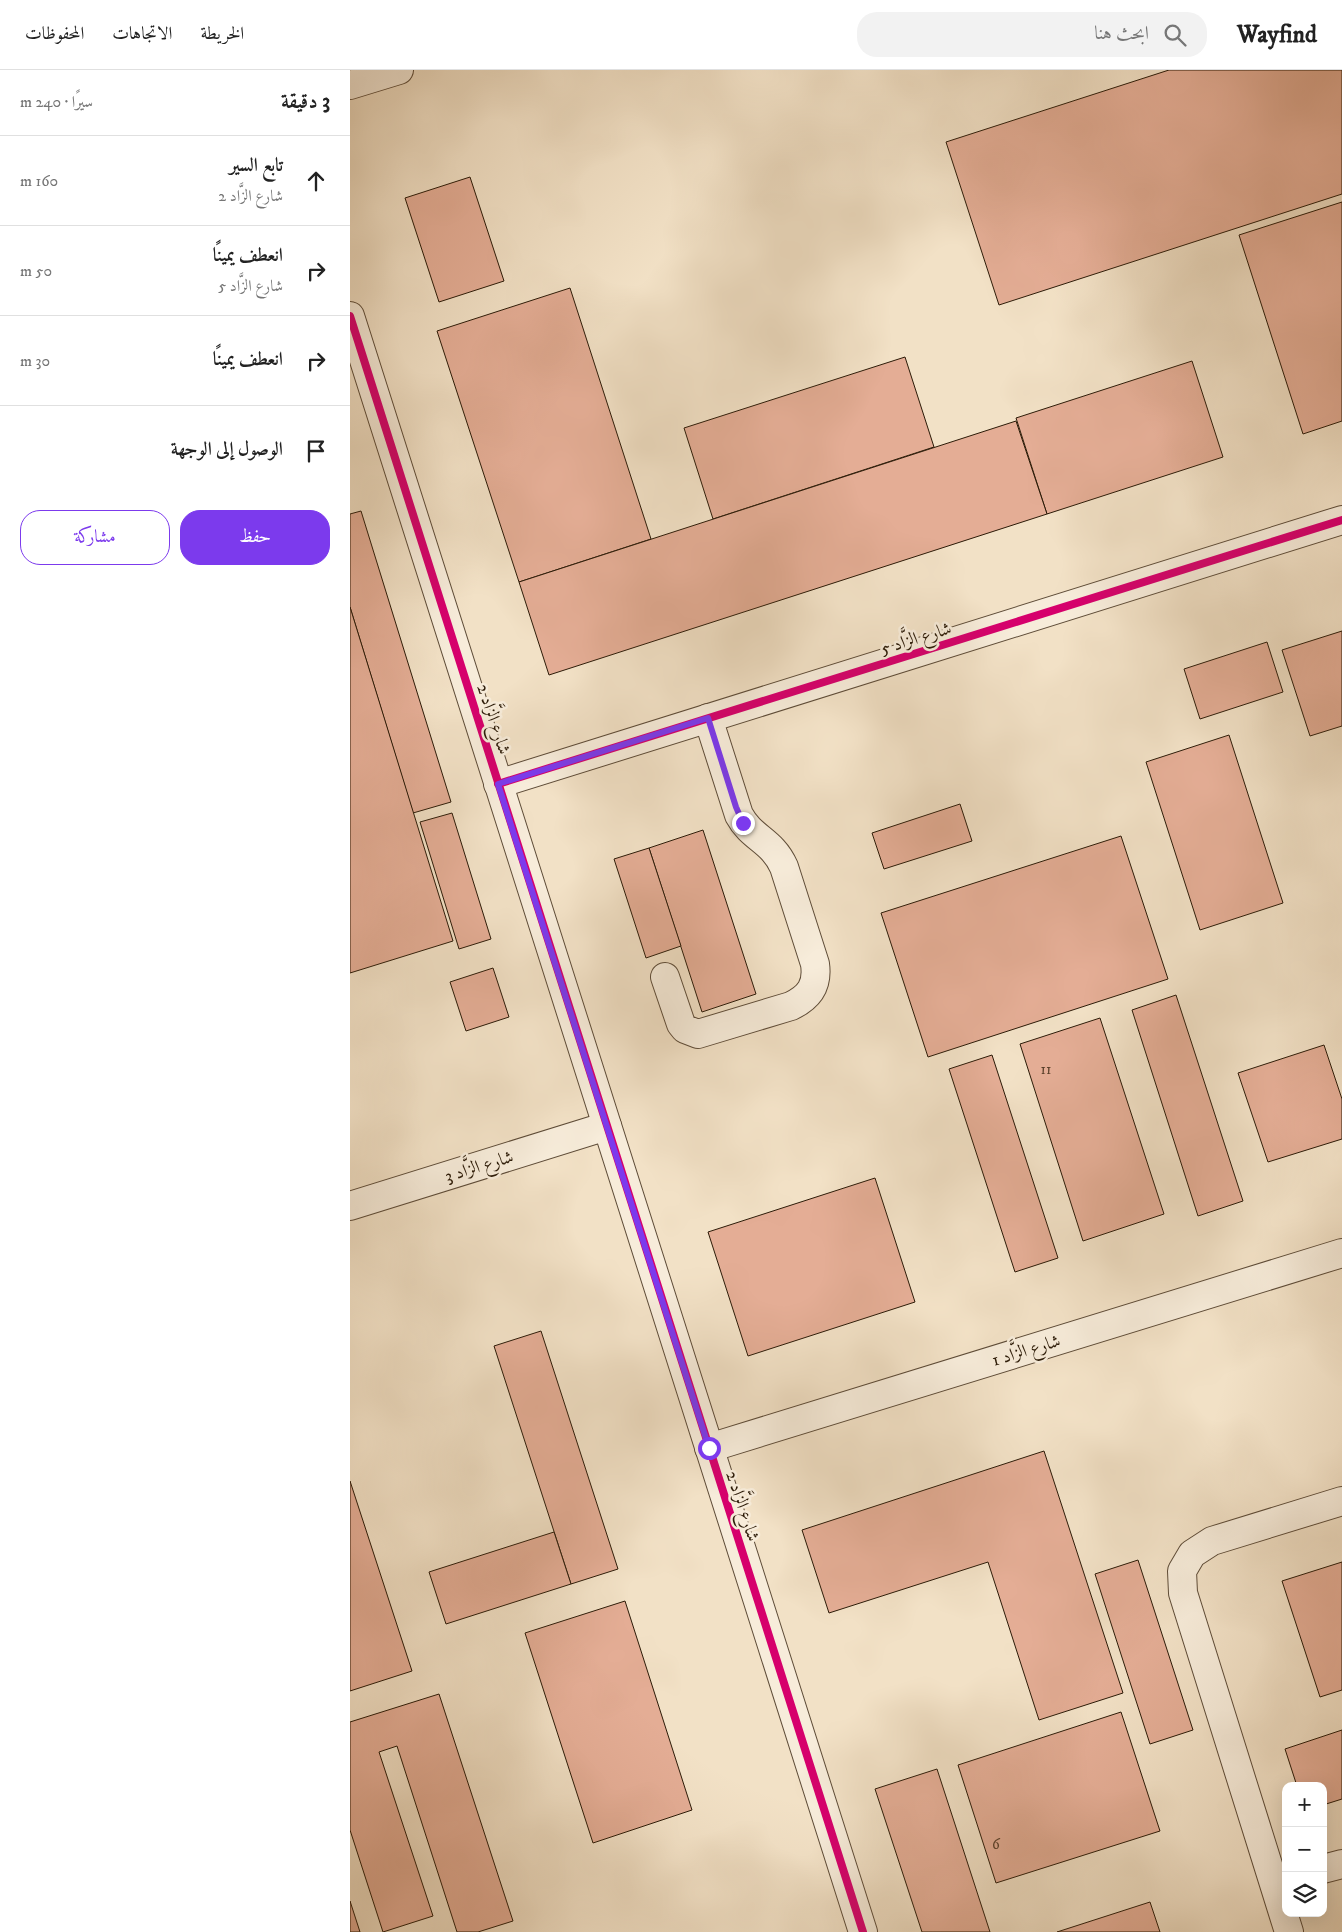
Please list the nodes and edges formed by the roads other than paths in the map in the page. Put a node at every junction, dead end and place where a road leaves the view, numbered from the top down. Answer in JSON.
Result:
{"nodes":[{"id":1,"x":399,"y":70,"type":"edge"},
{"id":2,"x":350,"y":85,"type":"edge"},
{"id":3,"x":350,"y":316,"type":"edge"},
{"id":4,"x":1342,"y":520,"type":"edge"},
{"id":5,"x":708,"y":718,"type":"junction"},
{"id":6,"x":498,"y":784,"type":"junction"},
{"id":7,"x":665,"y":977,"type":"dead end"},
{"id":8,"x":607,"y":1126,"type":"junction"},
{"id":9,"x":350,"y":1206,"type":"edge"},
{"id":10,"x":1342,"y":1253,"type":"edge"},
{"id":11,"x":709,"y":1448,"type":"junction"},
{"id":12,"x":1342,"y":1501,"type":"edge"},
{"id":13,"x":1342,"y":1864,"type":"edge"},
{"id":14,"x":1327,"y":1869,"type":"edge"},
{"id":15,"x":1280,"y":1883,"type":"edge"},
{"id":16,"x":863,"y":1932,"type":"edge"},
{"id":17,"x":1290,"y":1932,"type":"edge"}],
"edges":[{"from":1,"to":2,"type":"street"},
{"from":3,"to":6,"type":"street","name":"شارع الزَّاد 2"},
{"from":4,"to":5,"type":"street","name":"شارع الزَّاد 5"},
{"from":5,"to":6,"type":"street","name":"شارع الزَّاد 5"},
{"from":5,"to":7,"type":"street"},
{"from":6,"to":8,"type":"street","name":"شارع الزَّاد 2"},
{"from":8,"to":9,"type":"street","name":"شارع الزَّاد 3"},
{"from":8,"to":11,"type":"street","name":"شارع الزَّاد 2"},
{"from":10,"to":11,"type":"street","name":"شارع الزَّاد 1"},
{"from":11,"to":16,"type":"street","name":"شارع الزَّاد 2"},
{"from":12,"to":15,"type":"street"},
{"from":13,"to":14,"type":"street"},
{"from":15,"to":17,"type":"street"}]}
